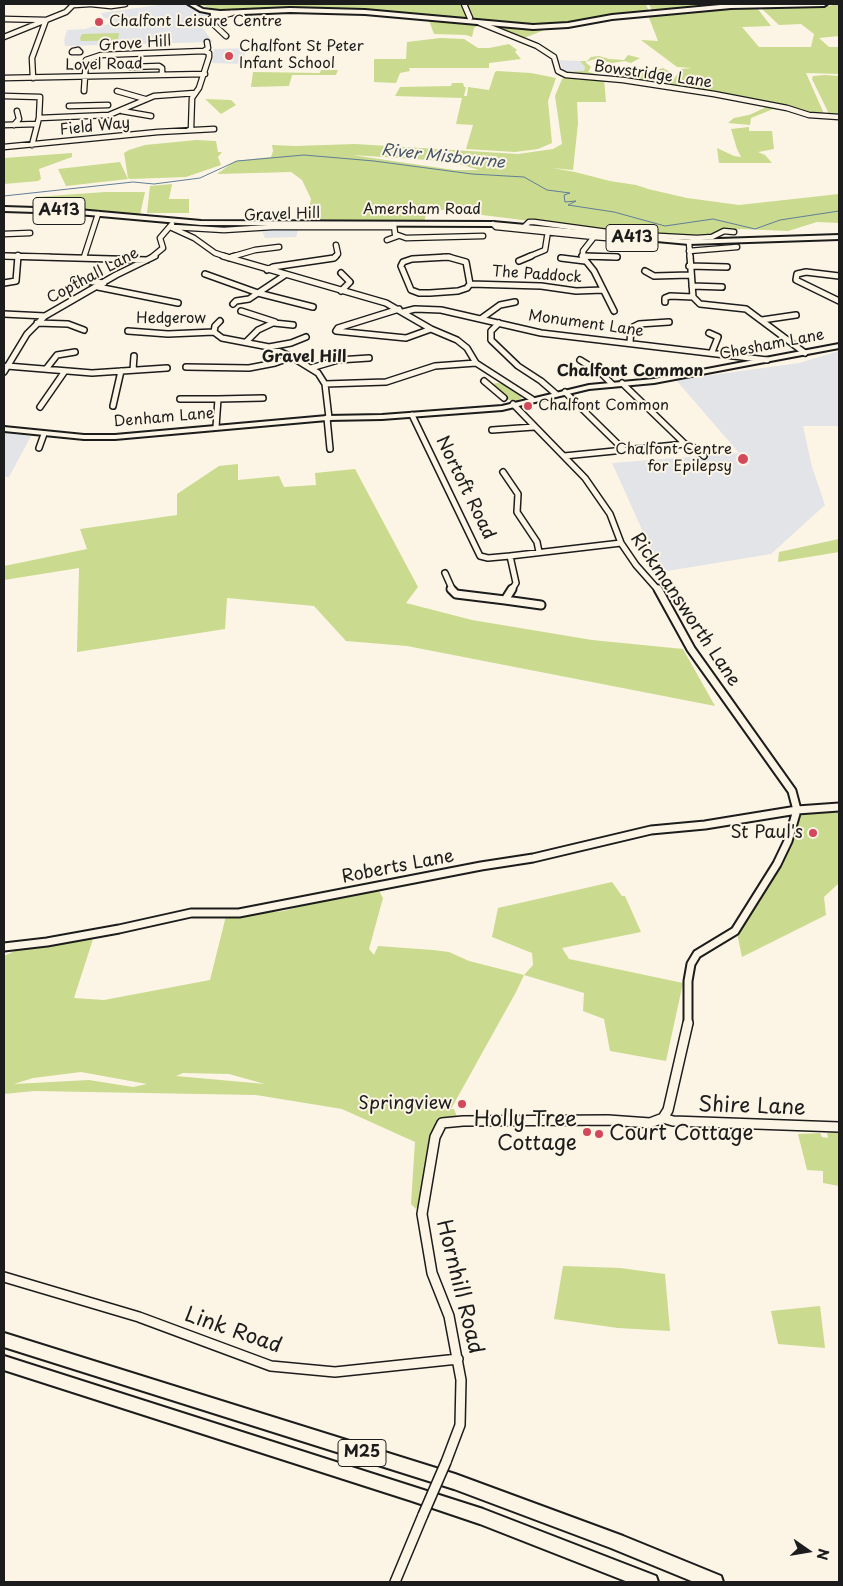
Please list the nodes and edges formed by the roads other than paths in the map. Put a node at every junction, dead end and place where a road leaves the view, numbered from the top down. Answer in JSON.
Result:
{"nodes":[{"id":1,"x":74,"y":4,"type":"edge"},
{"id":2,"x":125,"y":4,"type":"edge"},
{"id":3,"x":191,"y":4,"type":"edge"},
{"id":4,"x":464,"y":4,"type":"edge"},
{"id":5,"x":824,"y":4,"type":"edge"},
{"id":6,"x":88,"y":5,"type":"edge"},
{"id":7,"x":210,"y":12,"type":"junction"},
{"id":8,"x":232,"y":13,"type":"junction"},
{"id":9,"x":215,"y":15,"type":"junction"},
{"id":10,"x":4,"y":19,"type":"edge"},
{"id":11,"x":46,"y":20,"type":"junction"},
{"id":12,"x":470,"y":20,"type":"junction"},
{"id":13,"x":480,"y":23,"type":"junction"},
{"id":14,"x":226,"y":36,"type":"dead end"},
{"id":15,"x":4,"y":37,"type":"edge"},
{"id":16,"x":207,"y":42,"type":"dead end"},
{"id":17,"x":204,"y":52,"type":"junction"},
{"id":18,"x":78,"y":53,"type":"dead end"},
{"id":19,"x":94,"y":57,"type":"junction"},
{"id":20,"x":130,"y":67,"type":"dead end"},
{"id":21,"x":204,"y":74,"type":"junction"},
{"id":22,"x":162,"y":75,"type":"junction"},
{"id":23,"x":4,"y":78,"type":"edge"},
{"id":24,"x":33,"y":78,"type":"junction"},
{"id":25,"x":84,"y":78,"type":"junction"},
{"id":26,"x":84,"y":90,"type":"dead end"},
{"id":27,"x":117,"y":92,"type":"dead end"},
{"id":28,"x":195,"y":93,"type":"junction"},
{"id":29,"x":4,"y":96,"type":"edge"},
{"id":30,"x":144,"y":99,"type":"junction"},
{"id":31,"x":108,"y":105,"type":"dead end"},
{"id":32,"x":69,"y":106,"type":"dead end"},
{"id":33,"x":84,"y":106,"type":"junction"},
{"id":34,"x":17,"y":111,"type":"dead end"},
{"id":35,"x":122,"y":111,"type":"junction"},
{"id":36,"x":84,"y":116,"type":"junction"},
{"id":37,"x":151,"y":116,"type":"dead end"},
{"id":38,"x":839,"y":117,"type":"edge"},
{"id":39,"x":39,"y":118,"type":"junction"},
{"id":40,"x":37,"y":124,"type":"junction"},
{"id":41,"x":4,"y":125,"type":"edge"},
{"id":42,"x":14,"y":125,"type":"junction"},
{"id":43,"x":214,"y":129,"type":"dead end"},
{"id":44,"x":189,"y":130,"type":"junction"},
{"id":45,"x":32,"y":145,"type":"junction"},
{"id":46,"x":4,"y":147,"type":"edge"},
{"id":47,"x":4,"y":209,"type":"edge"},
{"id":48,"x":98,"y":214,"type":"junction"},
{"id":49,"x":172,"y":224,"type":"junction"},
{"id":50,"x":492,"y":224,"type":"junction"},
{"id":51,"x":394,"y":225,"type":"junction"},
{"id":52,"x":526,"y":226,"type":"junction"},
{"id":53,"x":548,"y":231,"type":"junction"},
{"id":54,"x":734,"y":232,"type":"dead end"},
{"id":55,"x":30,"y":233,"type":"dead end"},
{"id":56,"x":4,"y":234,"type":"edge"},
{"id":57,"x":398,"y":236,"type":"junction"},
{"id":58,"x":483,"y":236,"type":"dead end"},
{"id":59,"x":594,"y":237,"type":"junction"},
{"id":60,"x":625,"y":237,"type":"junction"},
{"id":61,"x":839,"y":237,"type":"edge"},
{"id":62,"x":387,"y":240,"type":"dead end"},
{"id":63,"x":689,"y":242,"type":"junction"},
{"id":64,"x":336,"y":245,"type":"dead end"},
{"id":65,"x":280,"y":247,"type":"dead end"},
{"id":66,"x":737,"y":247,"type":"dead end"},
{"id":67,"x":689,"y":252,"type":"junction"},
{"id":68,"x":18,"y":255,"type":"junction"},
{"id":69,"x":4,"y":256,"type":"edge"},
{"id":70,"x":84,"y":257,"type":"junction"},
{"id":71,"x":617,"y":257,"type":"dead end"},
{"id":72,"x":229,"y":258,"type":"junction"},
{"id":73,"x":561,"y":258,"type":"dead end"},
{"id":74,"x":583,"y":259,"type":"junction"},
{"id":75,"x":150,"y":260,"type":"junction"},
{"id":76,"x":519,"y":262,"type":"dead end"},
{"id":77,"x":690,"y":266,"type":"junction"},
{"id":78,"x":727,"y":267,"type":"dead end"},
{"id":79,"x":267,"y":270,"type":"junction"},
{"id":80,"x":645,"y":271,"type":"dead end"},
{"id":81,"x":341,"y":273,"type":"dead end"},
{"id":82,"x":205,"y":274,"type":"dead end"},
{"id":83,"x":286,"y":275,"type":"junction"},
{"id":84,"x":690,"y":275,"type":"junction"},
{"id":85,"x":839,"y":276,"type":"edge"},
{"id":86,"x":74,"y":280,"type":"dead end"},
{"id":87,"x":4,"y":283,"type":"edge"},
{"id":88,"x":104,"y":283,"type":"junction"},
{"id":89,"x":470,"y":284,"type":"junction"},
{"id":90,"x":692,"y":286,"type":"junction"},
{"id":91,"x":98,"y":287,"type":"junction"},
{"id":92,"x":722,"y":287,"type":"dead end"},
{"id":93,"x":603,"y":290,"type":"junction"},
{"id":94,"x":341,"y":291,"type":"junction"},
{"id":95,"x":258,"y":292,"type":"junction"},
{"id":96,"x":430,"y":293,"type":"junction"},
{"id":97,"x":692,"y":297,"type":"junction"},
{"id":98,"x":427,"y":300,"type":"dead end"},
{"id":99,"x":839,"y":301,"type":"edge"},
{"id":100,"x":515,"y":302,"type":"dead end"},
{"id":101,"x":665,"y":302,"type":"dead end"},
{"id":102,"x":178,"y":303,"type":"dead end"},
{"id":103,"x":233,"y":304,"type":"dead end"},
{"id":104,"x":313,"y":306,"type":"dead end"},
{"id":105,"x":241,"y":311,"type":"dead end"},
{"id":106,"x":401,"y":311,"type":"junction"},
{"id":107,"x":614,"y":311,"type":"dead end"},
{"id":108,"x":4,"y":314,"type":"edge"},
{"id":109,"x":796,"y":315,"type":"dead end"},
{"id":110,"x":45,"y":316,"type":"junction"},
{"id":111,"x":482,"y":318,"type":"junction"},
{"id":112,"x":762,"y":320,"type":"junction"},
{"id":113,"x":220,"y":321,"type":"dead end"},
{"id":114,"x":669,"y":322,"type":"dead end"},
{"id":115,"x":37,"y":323,"type":"junction"},
{"id":116,"x":274,"y":323,"type":"junction"},
{"id":117,"x":499,"y":323,"type":"junction"},
{"id":118,"x":293,"y":325,"type":"dead end"},
{"id":119,"x":432,"y":329,"type":"junction"},
{"id":120,"x":84,"y":330,"type":"dead end"},
{"id":121,"x":128,"y":331,"type":"dead end"},
{"id":122,"x":214,"y":332,"type":"junction"},
{"id":123,"x":709,"y":333,"type":"dead end"},
{"id":124,"x":306,"y":336,"type":"dead end"},
{"id":125,"x":246,"y":342,"type":"junction"},
{"id":126,"x":630,"y":343,"type":"junction"},
{"id":127,"x":839,"y":346,"type":"edge"},
{"id":128,"x":269,"y":347,"type":"junction"},
{"id":129,"x":75,"y":352,"type":"dead end"},
{"id":130,"x":712,"y":352,"type":"junction"},
{"id":131,"x":805,"y":353,"type":"junction"},
{"id":132,"x":134,"y":356,"type":"dead end"},
{"id":133,"x":4,"y":357,"type":"edge"},
{"id":134,"x":12,"y":357,"type":"junction"},
{"id":135,"x":292,"y":357,"type":"junction"},
{"id":136,"x":369,"y":358,"type":"dead end"},
{"id":137,"x":580,"y":360,"type":"dead end"},
{"id":138,"x":767,"y":360,"type":"junction"},
{"id":139,"x":476,"y":363,"type":"junction"},
{"id":140,"x":7,"y":366,"type":"junction"},
{"id":141,"x":186,"y":367,"type":"dead end"},
{"id":142,"x":167,"y":368,"type":"dead end"},
{"id":143,"x":312,"y":368,"type":"junction"},
{"id":144,"x":46,"y":369,"type":"junction"},
{"id":145,"x":133,"y":370,"type":"junction"},
{"id":146,"x":65,"y":371,"type":"junction"},
{"id":147,"x":121,"y":371,"type":"junction"},
{"id":148,"x":4,"y":372,"type":"edge"},
{"id":149,"x":504,"y":380,"type":"junction"},
{"id":150,"x":325,"y":384,"type":"junction"},
{"id":151,"x":612,"y":384,"type":"junction"},
{"id":152,"x":622,"y":384,"type":"junction"},
{"id":153,"x":565,"y":392,"type":"junction"},
{"id":154,"x":556,"y":394,"type":"junction"},
{"id":155,"x":263,"y":398,"type":"dead end"},
{"id":156,"x":504,"y":398,"type":"dead end"},
{"id":157,"x":180,"y":399,"type":"dead end"},
{"id":158,"x":218,"y":399,"type":"junction"},
{"id":159,"x":532,"y":399,"type":"junction"},
{"id":160,"x":513,"y":404,"type":"junction"},
{"id":161,"x":113,"y":406,"type":"dead end"},
{"id":162,"x":40,"y":407,"type":"dead end"},
{"id":163,"x":412,"y":415,"type":"junction"},
{"id":164,"x":328,"y":418,"type":"junction"},
{"id":165,"x":216,"y":427,"type":"junction"},
{"id":166,"x":534,"y":427,"type":"junction"},
{"id":167,"x":4,"y":429,"type":"edge"},
{"id":168,"x":492,"y":430,"type":"dead end"},
{"id":169,"x":44,"y":434,"type":"junction"},
{"id":170,"x":685,"y":444,"type":"junction"},
{"id":171,"x":39,"y":448,"type":"dead end"},
{"id":172,"x":623,"y":449,"type":"junction"},
{"id":173,"x":330,"y":450,"type":"dead end"},
{"id":174,"x":564,"y":456,"type":"junction"},
{"id":175,"x":704,"y":456,"type":"dead end"},
{"id":176,"x":503,"y":472,"type":"dead end"},
{"id":177,"x":621,"y":543,"type":"junction"},
{"id":178,"x":539,"y":552,"type":"junction"},
{"id":179,"x":510,"y":556,"type":"junction"},
{"id":180,"x":446,"y":573,"type":"dead end"},
{"id":181,"x":505,"y":600,"type":"junction"},
{"id":182,"x":541,"y":605,"type":"dead end"},
{"id":183,"x":839,"y":807,"type":"edge"},
{"id":184,"x":797,"y":810,"type":"junction"},
{"id":185,"x":4,"y":947,"type":"edge"},
{"id":186,"x":663,"y":1118,"type":"junction"},
{"id":187,"x":839,"y":1127,"type":"edge"},
{"id":188,"x":4,"y":1277,"type":"edge"},
{"id":189,"x":4,"y":1340,"type":"edge"},
{"id":190,"x":458,"y":1359,"type":"junction"},
{"id":191,"x":4,"y":1363,"type":"edge"},
{"id":192,"x":395,"y":1582,"type":"edge"},
{"id":193,"x":649,"y":1582,"type":"edge"},
{"id":194,"x":714,"y":1582,"type":"edge"}],
"edges":[{"from":1,"to":6,"type":"street"},
{"from":1,"to":11,"type":"street"},
{"from":2,"to":6,"type":"street"},
{"from":3,"to":7,"type":"street"},
{"from":4,"to":12,"type":"street"},
{"from":5,"to":13,"type":"street"},
{"from":7,"to":8,"type":"street"},
{"from":7,"to":9,"type":"street"},
{"from":8,"to":9,"type":"street"},
{"from":8,"to":12,"type":"street"},
{"from":9,"to":14,"type":"street"},
{"from":10,"to":11,"type":"street"},
{"from":11,"to":15,"type":"street"},
{"from":11,"to":24,"type":"street"},
{"from":12,"to":13,"type":"street"},
{"from":13,"to":38,"type":"street","name":"Bowstridge Lane"},
{"from":16,"to":17,"type":"street"},
{"from":17,"to":19,"type":"street","name":"Grove Hill"},
{"from":17,"to":21,"type":"street"},
{"from":18,"to":19,"type":"street"},
{"from":19,"to":25,"type":"street","name":"Grove Hill"},
{"from":20,"to":22,"type":"street"},
{"from":21,"to":22,"type":"street","name":"Lovel Road"},
{"from":21,"to":28,"type":"street"},
{"from":22,"to":25,"type":"street","name":"Lovel Road"},
{"from":23,"to":24,"type":"street","name":"Lovel Road"},
{"from":24,"to":25,"type":"street","name":"Lovel Road"},
{"from":25,"to":26,"type":"street"},
{"from":27,"to":30,"type":"street"},
{"from":28,"to":30,"type":"street"},
{"from":28,"to":44,"type":"street"},
{"from":29,"to":39,"type":"street"},
{"from":30,"to":35,"type":"street"},
{"from":31,"to":33,"type":"street"},
{"from":32,"to":33,"type":"street"},
{"from":33,"to":36,"type":"street"},
{"from":34,"to":42,"type":"street"},
{"from":35,"to":36,"type":"street"},
{"from":35,"to":37,"type":"street"},
{"from":36,"to":39,"type":"street"},
{"from":39,"to":40,"type":"street"},
{"from":40,"to":42,"type":"street"},
{"from":40,"to":45,"type":"street"},
{"from":41,"to":42,"type":"street"},
{"from":43,"to":44,"type":"street","name":"Field Way"},
{"from":44,"to":45,"type":"street","name":"Field Way"},
{"from":45,"to":46,"type":"street","name":"Field Way"},
{"from":47,"to":48,"type":"highway","name":"Amersham Road","number":"A413"},
{"from":48,"to":49,"type":"highway","name":"Amersham Road","number":"A413"},
{"from":48,"to":70,"type":"street"},
{"from":49,"to":51,"type":"highway","name":"Amersham Road","number":"A413"},
{"from":49,"to":72,"type":"street"},
{"from":49,"to":75,"type":"street","name":"Copthall Lane"},
{"from":50,"to":51,"type":"highway","name":"Amersham Road","number":"A413"},
{"from":50,"to":52,"type":"highway","name":"Amersham Road","number":"A413"},
{"from":50,"to":53,"type":"street"},
{"from":51,"to":57,"type":"street"},
{"from":52,"to":54,"type":"street"},
{"from":52,"to":60,"type":"highway","name":"Amersham Road","number":"A413"},
{"from":53,"to":59,"type":"street"},
{"from":53,"to":76,"type":"street"},
{"from":55,"to":56,"type":"street"},
{"from":57,"to":58,"type":"street"},
{"from":57,"to":62,"type":"street"},
{"from":59,"to":60,"type":"street"},
{"from":59,"to":74,"type":"street","name":"The Paddock"},
{"from":60,"to":63,"type":"highway","name":"Amersham Road","number":"A413"},
{"from":61,"to":63,"type":"highway","name":"Amersham Road","number":"A413"},
{"from":63,"to":67,"type":"street"},
{"from":64,"to":79,"type":"street"},
{"from":65,"to":72,"type":"street"},
{"from":66,"to":67,"type":"street"},
{"from":67,"to":77,"type":"street"},
{"from":68,"to":69,"type":"street"},
{"from":68,"to":70,"type":"street"},
{"from":68,"to":87,"type":"street"},
{"from":70,"to":75,"type":"street"},
{"from":71,"to":74,"type":"street"},
{"from":72,"to":79,"type":"street"},
{"from":73,"to":74,"type":"street"},
{"from":74,"to":93,"type":"street","name":"The Paddock"},
{"from":75,"to":88,"type":"street","name":"Copthall Lane"},
{"from":77,"to":78,"type":"street"},
{"from":77,"to":84,"type":"street"},
{"from":79,"to":83,"type":"street"},
{"from":80,"to":84,"type":"street"},
{"from":81,"to":94,"type":"street"},
{"from":82,"to":95,"type":"street"},
{"from":83,"to":94,"type":"street"},
{"from":83,"to":95,"type":"street"},
{"from":84,"to":90,"type":"street"},
{"from":85,"to":99,"type":"street"},
{"from":86,"to":88,"type":"street"},
{"from":88,"to":91,"type":"street","name":"Copthall Lane"},
{"from":89,"to":93,"type":"street","name":"The Paddock"},
{"from":89,"to":96,"type":"street"},
{"from":89,"to":96,"type":"street"},
{"from":90,"to":92,"type":"street"},
{"from":90,"to":97,"type":"street"},
{"from":91,"to":102,"type":"street"},
{"from":91,"to":110,"type":"street","name":"Copthall Lane"},
{"from":93,"to":107,"type":"street","name":"The Paddock"},
{"from":94,"to":106,"type":"street"},
{"from":95,"to":103,"type":"street"},
{"from":95,"to":104,"type":"street"},
{"from":96,"to":98,"type":"street"},
{"from":97,"to":101,"type":"street"},
{"from":97,"to":112,"type":"street"},
{"from":100,"to":111,"type":"street"},
{"from":105,"to":116,"type":"street"},
{"from":106,"to":111,"type":"street","name":"Monument Lane"},
{"from":106,"to":119,"type":"street"},
{"from":106,"to":119,"type":"street","name":"Monument Lane"},
{"from":108,"to":110,"type":"street"},
{"from":109,"to":112,"type":"street"},
{"from":110,"to":115,"type":"street","name":"Copthall Lane"},
{"from":111,"to":117,"type":"street","name":"Monument Lane"},
{"from":112,"to":131,"type":"street"},
{"from":113,"to":122,"type":"street"},
{"from":114,"to":126,"type":"street"},
{"from":115,"to":120,"type":"street"},
{"from":115,"to":134,"type":"street","name":"Copthall Lane"},
{"from":116,"to":118,"type":"street"},
{"from":116,"to":125,"type":"street"},
{"from":117,"to":126,"type":"street","name":"Monument Lane"},
{"from":117,"to":154,"type":"street"},
{"from":119,"to":139,"type":"street"},
{"from":121,"to":122,"type":"street","name":"Hedgerow"},
{"from":122,"to":125,"type":"street"},
{"from":123,"to":130,"type":"street"},
{"from":124,"to":128,"type":"street"},
{"from":125,"to":128,"type":"street"},
{"from":126,"to":130,"type":"street","name":"Monument Lane"},
{"from":127,"to":131,"type":"street","name":"Chesham Lane"},
{"from":128,"to":135,"type":"street"},
{"from":129,"to":144,"type":"street"},
{"from":130,"to":138,"type":"street","name":"Monument Lane"},
{"from":131,"to":138,"type":"street","name":"Chesham Lane"},
{"from":132,"to":145,"type":"street"},
{"from":133,"to":134,"type":"street"},
{"from":134,"to":140,"type":"street","name":"Copthall Lane"},
{"from":135,"to":141,"type":"street"},
{"from":135,"to":143,"type":"street"},
{"from":136,"to":143,"type":"street"},
{"from":137,"to":151,"type":"street"},
{"from":138,"to":152,"type":"street","name":"Chesham Lane"},
{"from":139,"to":149,"type":"street"},
{"from":139,"to":150,"type":"street"},
{"from":140,"to":144,"type":"street"},
{"from":140,"to":148,"type":"street","name":"Copthall Lane"},
{"from":142,"to":145,"type":"street"},
{"from":143,"to":150,"type":"street"},
{"from":144,"to":146,"type":"street"},
{"from":145,"to":147,"type":"street"},
{"from":146,"to":147,"type":"street"},
{"from":146,"to":162,"type":"street"},
{"from":147,"to":161,"type":"street"},
{"from":149,"to":156,"type":"street"},
{"from":149,"to":159,"type":"street"},
{"from":150,"to":164,"type":"street"},
{"from":151,"to":152,"type":"street","name":"Chesham Lane"},
{"from":151,"to":153,"type":"street","name":"Chesham Lane"},
{"from":152,"to":170,"type":"street"},
{"from":153,"to":154,"type":"street","name":"Chesham Lane"},
{"from":153,"to":172,"type":"street"},
{"from":154,"to":159,"type":"street","name":"Chesham Lane"},
{"from":155,"to":158,"type":"street"},
{"from":157,"to":158,"type":"street"},
{"from":158,"to":165,"type":"street"},
{"from":159,"to":160,"type":"street"},
{"from":160,"to":163,"type":"street","name":"Denham Lane"},
{"from":160,"to":166,"type":"street","name":"Rickmansworth Lane"},
{"from":163,"to":164,"type":"street","name":"Denham Lane"},
{"from":163,"to":179,"type":"street","name":"Nortoft Road"},
{"from":164,"to":165,"type":"street","name":"Denham Lane"},
{"from":164,"to":173,"type":"street"},
{"from":165,"to":169,"type":"street","name":"Denham Lane"},
{"from":166,"to":168,"type":"street"},
{"from":166,"to":174,"type":"street","name":"Rickmansworth Lane"},
{"from":167,"to":169,"type":"street","name":"Denham Lane"},
{"from":169,"to":171,"type":"street"},
{"from":170,"to":172,"type":"street"},
{"from":170,"to":175,"type":"street"},
{"from":172,"to":174,"type":"street"},
{"from":174,"to":177,"type":"street","name":"Rickmansworth Lane"},
{"from":176,"to":178,"type":"street"},
{"from":177,"to":178,"type":"street","name":"Nortoft Road"},
{"from":177,"to":184,"type":"street","name":"Rickmansworth Lane"},
{"from":178,"to":179,"type":"street","name":"Nortoft Road"},
{"from":179,"to":181,"type":"street"},
{"from":180,"to":181,"type":"street"},
{"from":181,"to":182,"type":"street"},
{"from":183,"to":184,"type":"street","name":"Roberts Lane"},
{"from":184,"to":185,"type":"street","name":"Roberts Lane"},
{"from":184,"to":186,"type":"street"},
{"from":186,"to":187,"type":"street","name":"Shire Lane"},
{"from":186,"to":190,"type":"street","name":"Hornhill Road"},
{"from":188,"to":190,"type":"street","name":"Link Road"},
{"from":189,"to":194,"type":"highway","number":"M25"},
{"from":190,"to":192,"type":"street","name":"Hornhill Road","bridge":true},
{"from":191,"to":193,"type":"highway","number":"M25"}]}
